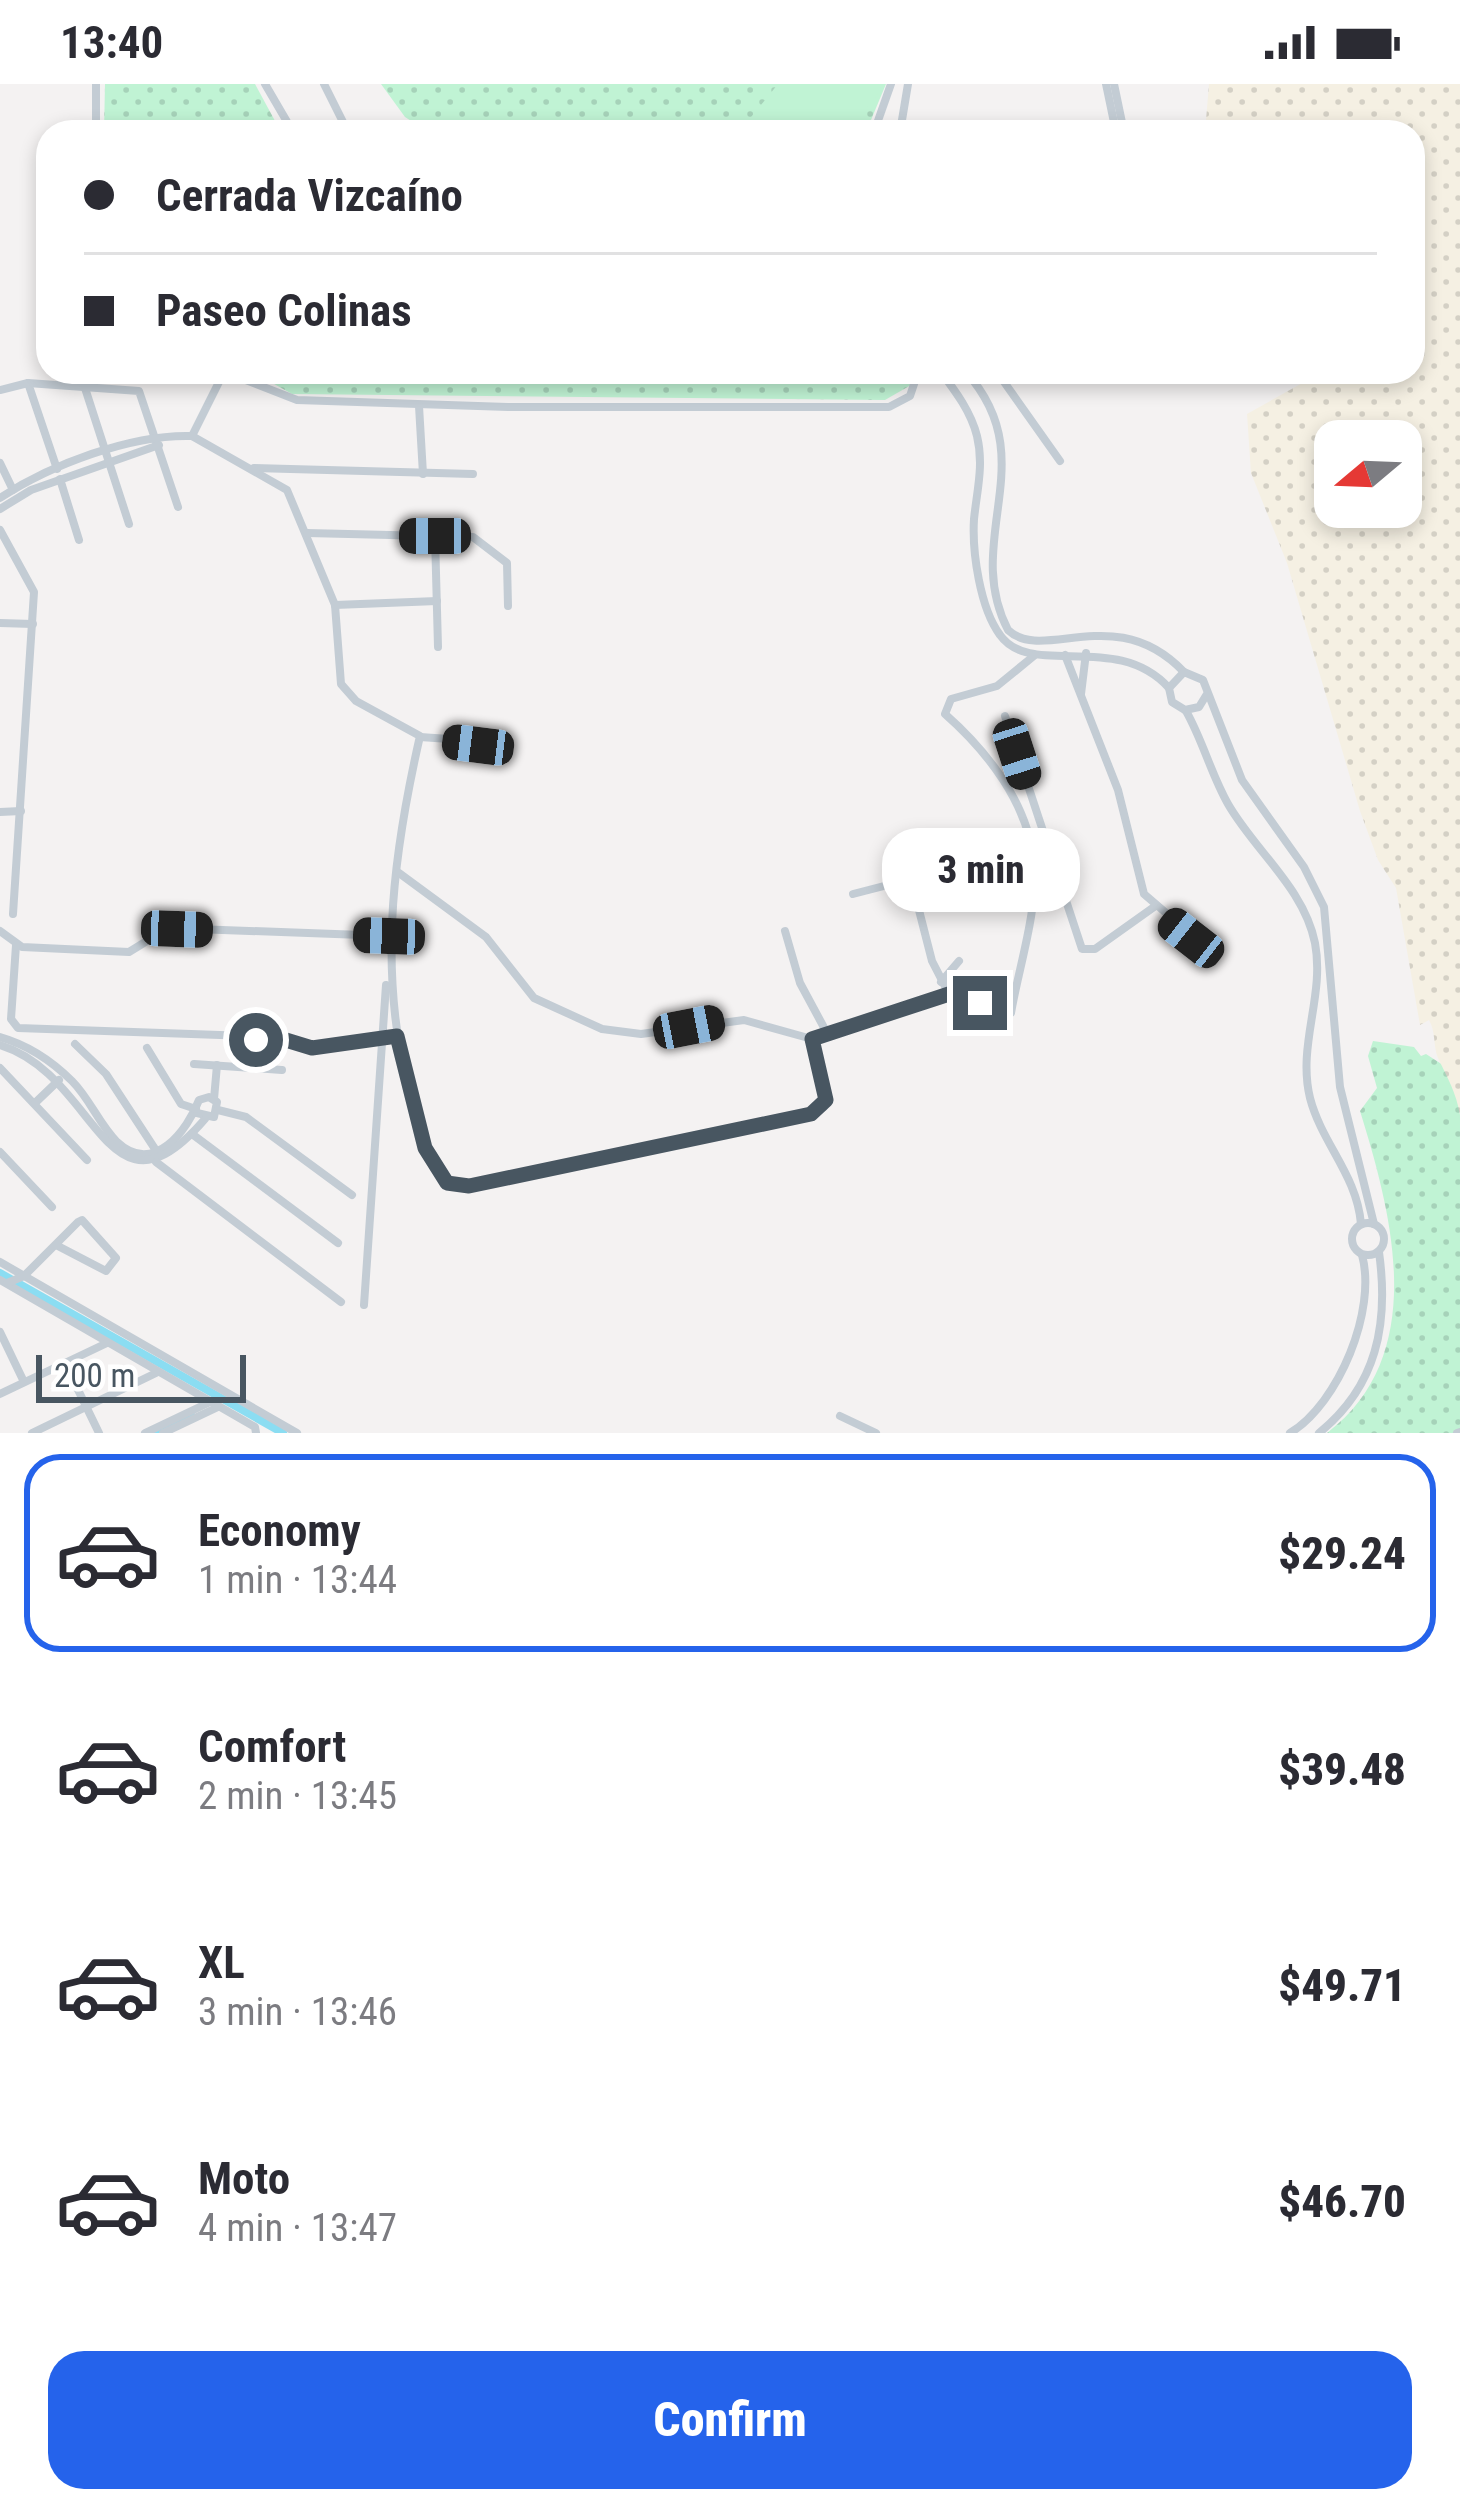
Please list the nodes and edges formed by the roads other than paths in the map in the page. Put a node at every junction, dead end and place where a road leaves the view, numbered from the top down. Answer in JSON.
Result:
{"nodes":[{"id":1,"x":96,"y":84,"type":"edge"},
{"id":2,"x":265,"y":84,"type":"edge"},
{"id":3,"x":324,"y":84,"type":"edge"},
{"id":4,"x":891,"y":84,"type":"edge"},
{"id":5,"x":908,"y":84,"type":"edge"},
{"id":6,"x":1110,"y":84,"type":"edge"},
{"id":7,"x":96,"y":120,"type":"edge"},
{"id":8,"x":286,"y":120,"type":"edge"},
{"id":9,"x":342,"y":120,"type":"edge"},
{"id":10,"x":878,"y":120,"type":"edge"},
{"id":11,"x":902,"y":120,"type":"edge"},
{"id":12,"x":1118,"y":120,"type":"edge"},
{"id":13,"x":28,"y":383,"type":"junction"},
{"id":14,"x":36,"y":383,"type":"edge"},
{"id":15,"x":56,"y":384,"type":"edge"},
{"id":16,"x":218,"y":384,"type":"edge"},
{"id":17,"x":249,"y":384,"type":"edge"},
{"id":18,"x":914,"y":384,"type":"edge"},
{"id":19,"x":948,"y":384,"type":"edge"},
{"id":20,"x":974,"y":384,"type":"edge"},
{"id":21,"x":1005,"y":384,"type":"edge"},
{"id":22,"x":84,"y":385,"type":"junction"},
{"id":23,"x":0,"y":390,"type":"edge"},
{"id":24,"x":419,"y":406,"type":"junction"},
{"id":25,"x":192,"y":436,"type":"junction"},
{"id":26,"x":156,"y":442,"type":"junction"},
{"id":27,"x":108,"y":458,"type":"junction"},
{"id":28,"x":1060,"y":461,"type":"dead end"},
{"id":29,"x":0,"y":463,"type":"edge"},
{"id":30,"x":253,"y":468,"type":"junction"},
{"id":31,"x":58,"y":474,"type":"junction"},
{"id":32,"x":423,"y":474,"type":"junction"},
{"id":33,"x":473,"y":474,"type":"dead end"},
{"id":34,"x":13,"y":490,"type":"junction"},
{"id":35,"x":0,"y":498,"type":"edge"},
{"id":36,"x":178,"y":507,"type":"dead end"},
{"id":37,"x":0,"y":509,"type":"edge"},
{"id":38,"x":129,"y":524,"type":"dead end"},
{"id":39,"x":0,"y":530,"type":"edge"},
{"id":40,"x":307,"y":533,"type":"junction"},
{"id":41,"x":435,"y":536,"type":"junction"},
{"id":42,"x":79,"y":540,"type":"dead end"},
{"id":43,"x":437,"y":601,"type":"junction"},
{"id":44,"x":335,"y":605,"type":"junction"},
{"id":45,"x":508,"y":606,"type":"dead end"},
{"id":46,"x":0,"y":623,"type":"edge"},
{"id":47,"x":33,"y":624,"type":"junction"},
{"id":48,"x":1004,"y":640,"type":"junction"},
{"id":49,"x":438,"y":647,"type":"dead end"},
{"id":50,"x":1086,"y":652,"type":"junction"},
{"id":51,"x":1065,"y":655,"type":"junction"},
{"id":52,"x":1034,"y":656,"type":"junction"},
{"id":53,"x":1184,"y":672,"type":"junction"},
{"id":54,"x":1006,"y":680,"type":"junction"},
{"id":55,"x":1169,"y":688,"type":"junction"},
{"id":56,"x":1207,"y":694,"type":"junction"},
{"id":57,"x":1081,"y":701,"type":"junction"},
{"id":58,"x":1185,"y":710,"type":"junction"},
{"id":59,"x":1005,"y":716,"type":"dead end"},
{"id":60,"x":420,"y":737,"type":"junction"},
{"id":61,"x":508,"y":743,"type":"dead end"},
{"id":62,"x":21,"y":811,"type":"junction"},
{"id":63,"x":0,"y":812,"type":"edge"},
{"id":64,"x":399,"y":873,"type":"junction"},
{"id":65,"x":853,"y":894,"type":"dead end"},
{"id":66,"x":1154,"y":907,"type":"junction"},
{"id":67,"x":13,"y":914,"type":"dead end"},
{"id":68,"x":0,"y":931,"type":"edge"},
{"id":69,"x":785,"y":932,"type":"dead end"},
{"id":70,"x":389,"y":936,"type":"junction"},
{"id":71,"x":16,"y":945,"type":"junction"},
{"id":72,"x":1216,"y":956,"type":"dead end"},
{"id":73,"x":959,"y":961,"type":"dead end"},
{"id":74,"x":388,"y":971,"type":"junction"},
{"id":75,"x":941,"y":982,"type":"junction"},
{"id":76,"x":949,"y":994,"type":"junction"},
{"id":77,"x":397,"y":1036,"type":"junction"},
{"id":78,"x":828,"y":1036,"type":"junction"},
{"id":79,"x":381,"y":1039,"type":"junction"},
{"id":80,"x":812,"y":1039,"type":"junction"},
{"id":81,"x":0,"y":1041,"type":"edge"},
{"id":82,"x":75,"y":1044,"type":"dead end"},
{"id":83,"x":147,"y":1048,"type":"dead end"},
{"id":84,"x":194,"y":1064,"type":"dead end"},
{"id":85,"x":218,"y":1065,"type":"junction"},
{"id":86,"x":0,"y":1068,"type":"edge"},
{"id":87,"x":282,"y":1070,"type":"dead end"},
{"id":88,"x":59,"y":1080,"type":"junction"},
{"id":89,"x":214,"y":1099,"type":"junction"},
{"id":90,"x":84,"y":1101,"type":"junction"},
{"id":91,"x":34,"y":1103,"type":"junction"},
{"id":92,"x":218,"y":1110,"type":"junction"},
{"id":93,"x":199,"y":1114,"type":"junction"},
{"id":94,"x":192,"y":1134,"type":"junction"},
{"id":95,"x":0,"y":1152,"type":"edge"},
{"id":96,"x":156,"y":1156,"type":"junction"},
{"id":97,"x":87,"y":1160,"type":"dead end"},
{"id":98,"x":352,"y":1196,"type":"dead end"},
{"id":99,"x":52,"y":1207,"type":"dead end"},
{"id":100,"x":1374,"y":1224,"type":"junction"},
{"id":101,"x":1361,"y":1225,"type":"junction"},
{"id":102,"x":338,"y":1244,"type":"dead end"},
{"id":103,"x":56,"y":1245,"type":"junction"},
{"id":104,"x":1379,"y":1252,"type":"junction"},
{"id":105,"x":1362,"y":1255,"type":"junction"},
{"id":106,"x":0,"y":1262,"type":"edge"},
{"id":107,"x":23,"y":1276,"type":"junction"},
{"id":108,"x":4,"y":1283,"type":"edge"},
{"id":109,"x":341,"y":1302,"type":"dead end"},
{"id":110,"x":364,"y":1305,"type":"dead end"},
{"id":111,"x":0,"y":1332,"type":"edge"},
{"id":112,"x":106,"y":1342,"type":"junction"},
{"id":113,"x":65,"y":1363,"type":"junction"},
{"id":114,"x":157,"y":1373,"type":"junction"},
{"id":115,"x":24,"y":1382,"type":"junction"},
{"id":116,"x":1334,"y":1390,"type":"junction"},
{"id":117,"x":0,"y":1394,"type":"edge"},
{"id":118,"x":1352,"y":1401,"type":"junction"},
{"id":119,"x":214,"y":1405,"type":"junction"},
{"id":120,"x":86,"y":1407,"type":"junction"},
{"id":121,"x":840,"y":1416,"type":"dead end"},
{"id":122,"x":258,"y":1423,"type":"edge"},
{"id":123,"x":32,"y":1433,"type":"edge"},
{"id":124,"x":99,"y":1433,"type":"edge"},
{"id":125,"x":146,"y":1433,"type":"edge"},
{"id":126,"x":164,"y":1433,"type":"edge"},
{"id":127,"x":295,"y":1433,"type":"edge"},
{"id":128,"x":876,"y":1433,"type":"edge"},
{"id":129,"x":1290,"y":1433,"type":"edge"},
{"id":130,"x":1319,"y":1433,"type":"edge"}],
"edges":[{"from":1,"to":7,"type":"street"},
{"from":2,"to":8,"type":"street"},
{"from":3,"to":9,"type":"street"},
{"from":4,"to":10,"type":"street"},
{"from":5,"to":11,"type":"street"},
{"from":6,"to":12,"type":"street"},
{"from":13,"to":14,"type":"street"},
{"from":13,"to":23,"type":"street"},
{"from":13,"to":31,"type":"street"},
{"from":15,"to":22,"type":"street"},
{"from":16,"to":25,"type":"street"},
{"from":17,"to":24,"type":"street"},
{"from":18,"to":24,"type":"street"},
{"from":19,"to":48,"type":"street"},
{"from":20,"to":53,"type":"street"},
{"from":21,"to":28,"type":"street"},
{"from":22,"to":26,"type":"street"},
{"from":22,"to":27,"type":"street"},
{"from":24,"to":32,"type":"street"},
{"from":25,"to":26,"type":"street"},
{"from":25,"to":30,"type":"street"},
{"from":26,"to":27,"type":"street"},
{"from":26,"to":36,"type":"street"},
{"from":27,"to":31,"type":"street"},
{"from":27,"to":38,"type":"street"},
{"from":29,"to":34,"type":"street"},
{"from":30,"to":32,"type":"street"},
{"from":30,"to":40,"type":"street"},
{"from":31,"to":34,"type":"street"},
{"from":31,"to":37,"type":"street"},
{"from":31,"to":42,"type":"street"},
{"from":32,"to":33,"type":"street"},
{"from":34,"to":35,"type":"street"},
{"from":39,"to":47,"type":"street"},
{"from":40,"to":41,"type":"street"},
{"from":40,"to":44,"type":"street"},
{"from":41,"to":43,"type":"street"},
{"from":41,"to":45,"type":"street"},
{"from":43,"to":44,"type":"street"},
{"from":43,"to":49,"type":"street"},
{"from":44,"to":60,"type":"street"},
{"from":46,"to":47,"type":"street"},
{"from":47,"to":62,"type":"street"},
{"from":48,"to":52,"type":"street"},
{"from":48,"to":54,"type":"street"},
{"from":50,"to":51,"type":"street"},
{"from":50,"to":55,"type":"street"},
{"from":50,"to":57,"type":"street"},
{"from":51,"to":52,"type":"street"},
{"from":51,"to":57,"type":"street"},
{"from":52,"to":54,"type":"street"},
{"from":53,"to":55,"type":"street"},
{"from":53,"to":56,"type":"street"},
{"from":54,"to":76,"type":"street"},
{"from":55,"to":58,"type":"street"},
{"from":56,"to":58,"type":"street"},
{"from":56,"to":100,"type":"street"},
{"from":57,"to":66,"type":"street"},
{"from":58,"to":101,"type":"street"},
{"from":59,"to":66,"type":"street"},
{"from":60,"to":61,"type":"street"},
{"from":60,"to":64,"type":"street"},
{"from":62,"to":63,"type":"street"},
{"from":62,"to":67,"type":"street"},
{"from":64,"to":70,"type":"street"},
{"from":64,"to":80,"type":"street"},
{"from":65,"to":75,"type":"street"},
{"from":66,"to":72,"type":"street"},
{"from":68,"to":71,"type":"street"},
{"from":69,"to":78,"type":"street"},
{"from":70,"to":71,"type":"street"},
{"from":70,"to":74,"type":"street"},
{"from":71,"to":79,"type":"street"},
{"from":73,"to":75,"type":"street"},
{"from":74,"to":77,"type":"street"},
{"from":74,"to":79,"type":"street"},
{"from":75,"to":76,"type":"street"},
{"from":76,"to":78,"type":"street"},
{"from":77,"to":79,"type":"street"},
{"from":77,"to":80,"type":"street"},
{"from":78,"to":80,"type":"street"},
{"from":79,"to":110,"type":"street"},
{"from":81,"to":88,"type":"street"},
{"from":81,"to":90,"type":"street"},
{"from":82,"to":96,"type":"street"},
{"from":83,"to":93,"type":"street"},
{"from":84,"to":85,"type":"street"},
{"from":85,"to":87,"type":"street"},
{"from":85,"to":89,"type":"street"},
{"from":86,"to":91,"type":"street"},
{"from":88,"to":90,"type":"street"},
{"from":88,"to":91,"type":"street"},
{"from":89,"to":92,"type":"street"},
{"from":89,"to":93,"type":"street"},
{"from":90,"to":96,"type":"street"},
{"from":91,"to":97,"type":"street"},
{"from":92,"to":93,"type":"street"},
{"from":92,"to":98,"type":"street"},
{"from":93,"to":94,"type":"street"},
{"from":93,"to":96,"type":"street"},
{"from":94,"to":96,"type":"street"},
{"from":94,"to":102,"type":"street"},
{"from":95,"to":99,"type":"street"},
{"from":96,"to":109,"type":"street"},
{"from":100,"to":101,"type":"street"},
{"from":100,"to":104,"type":"street"},
{"from":101,"to":105,"type":"street"},
{"from":103,"to":103,"type":"street"},
{"from":103,"to":107,"type":"street"},
{"from":104,"to":105,"type":"street"},
{"from":104,"to":118,"type":"street"},
{"from":105,"to":116,"type":"street"},
{"from":106,"to":107,"type":"street"},
{"from":107,"to":108,"type":"street"},
{"from":107,"to":122,"type":"street"},
{"from":108,"to":112,"type":"street"},
{"from":111,"to":115,"type":"street"},
{"from":112,"to":113,"type":"street"},
{"from":112,"to":114,"type":"street"},
{"from":113,"to":115,"type":"street"},
{"from":113,"to":120,"type":"street"},
{"from":114,"to":119,"type":"street"},
{"from":114,"to":120,"type":"street"},
{"from":115,"to":117,"type":"street"},
{"from":116,"to":118,"type":"street"},
{"from":116,"to":129,"type":"street"},
{"from":118,"to":130,"type":"street"},
{"from":119,"to":122,"type":"street"},
{"from":119,"to":125,"type":"street"},
{"from":119,"to":126,"type":"street"},
{"from":120,"to":123,"type":"street"},
{"from":120,"to":124,"type":"street"},
{"from":121,"to":128,"type":"street"},
{"from":122,"to":127,"type":"street"}]}
